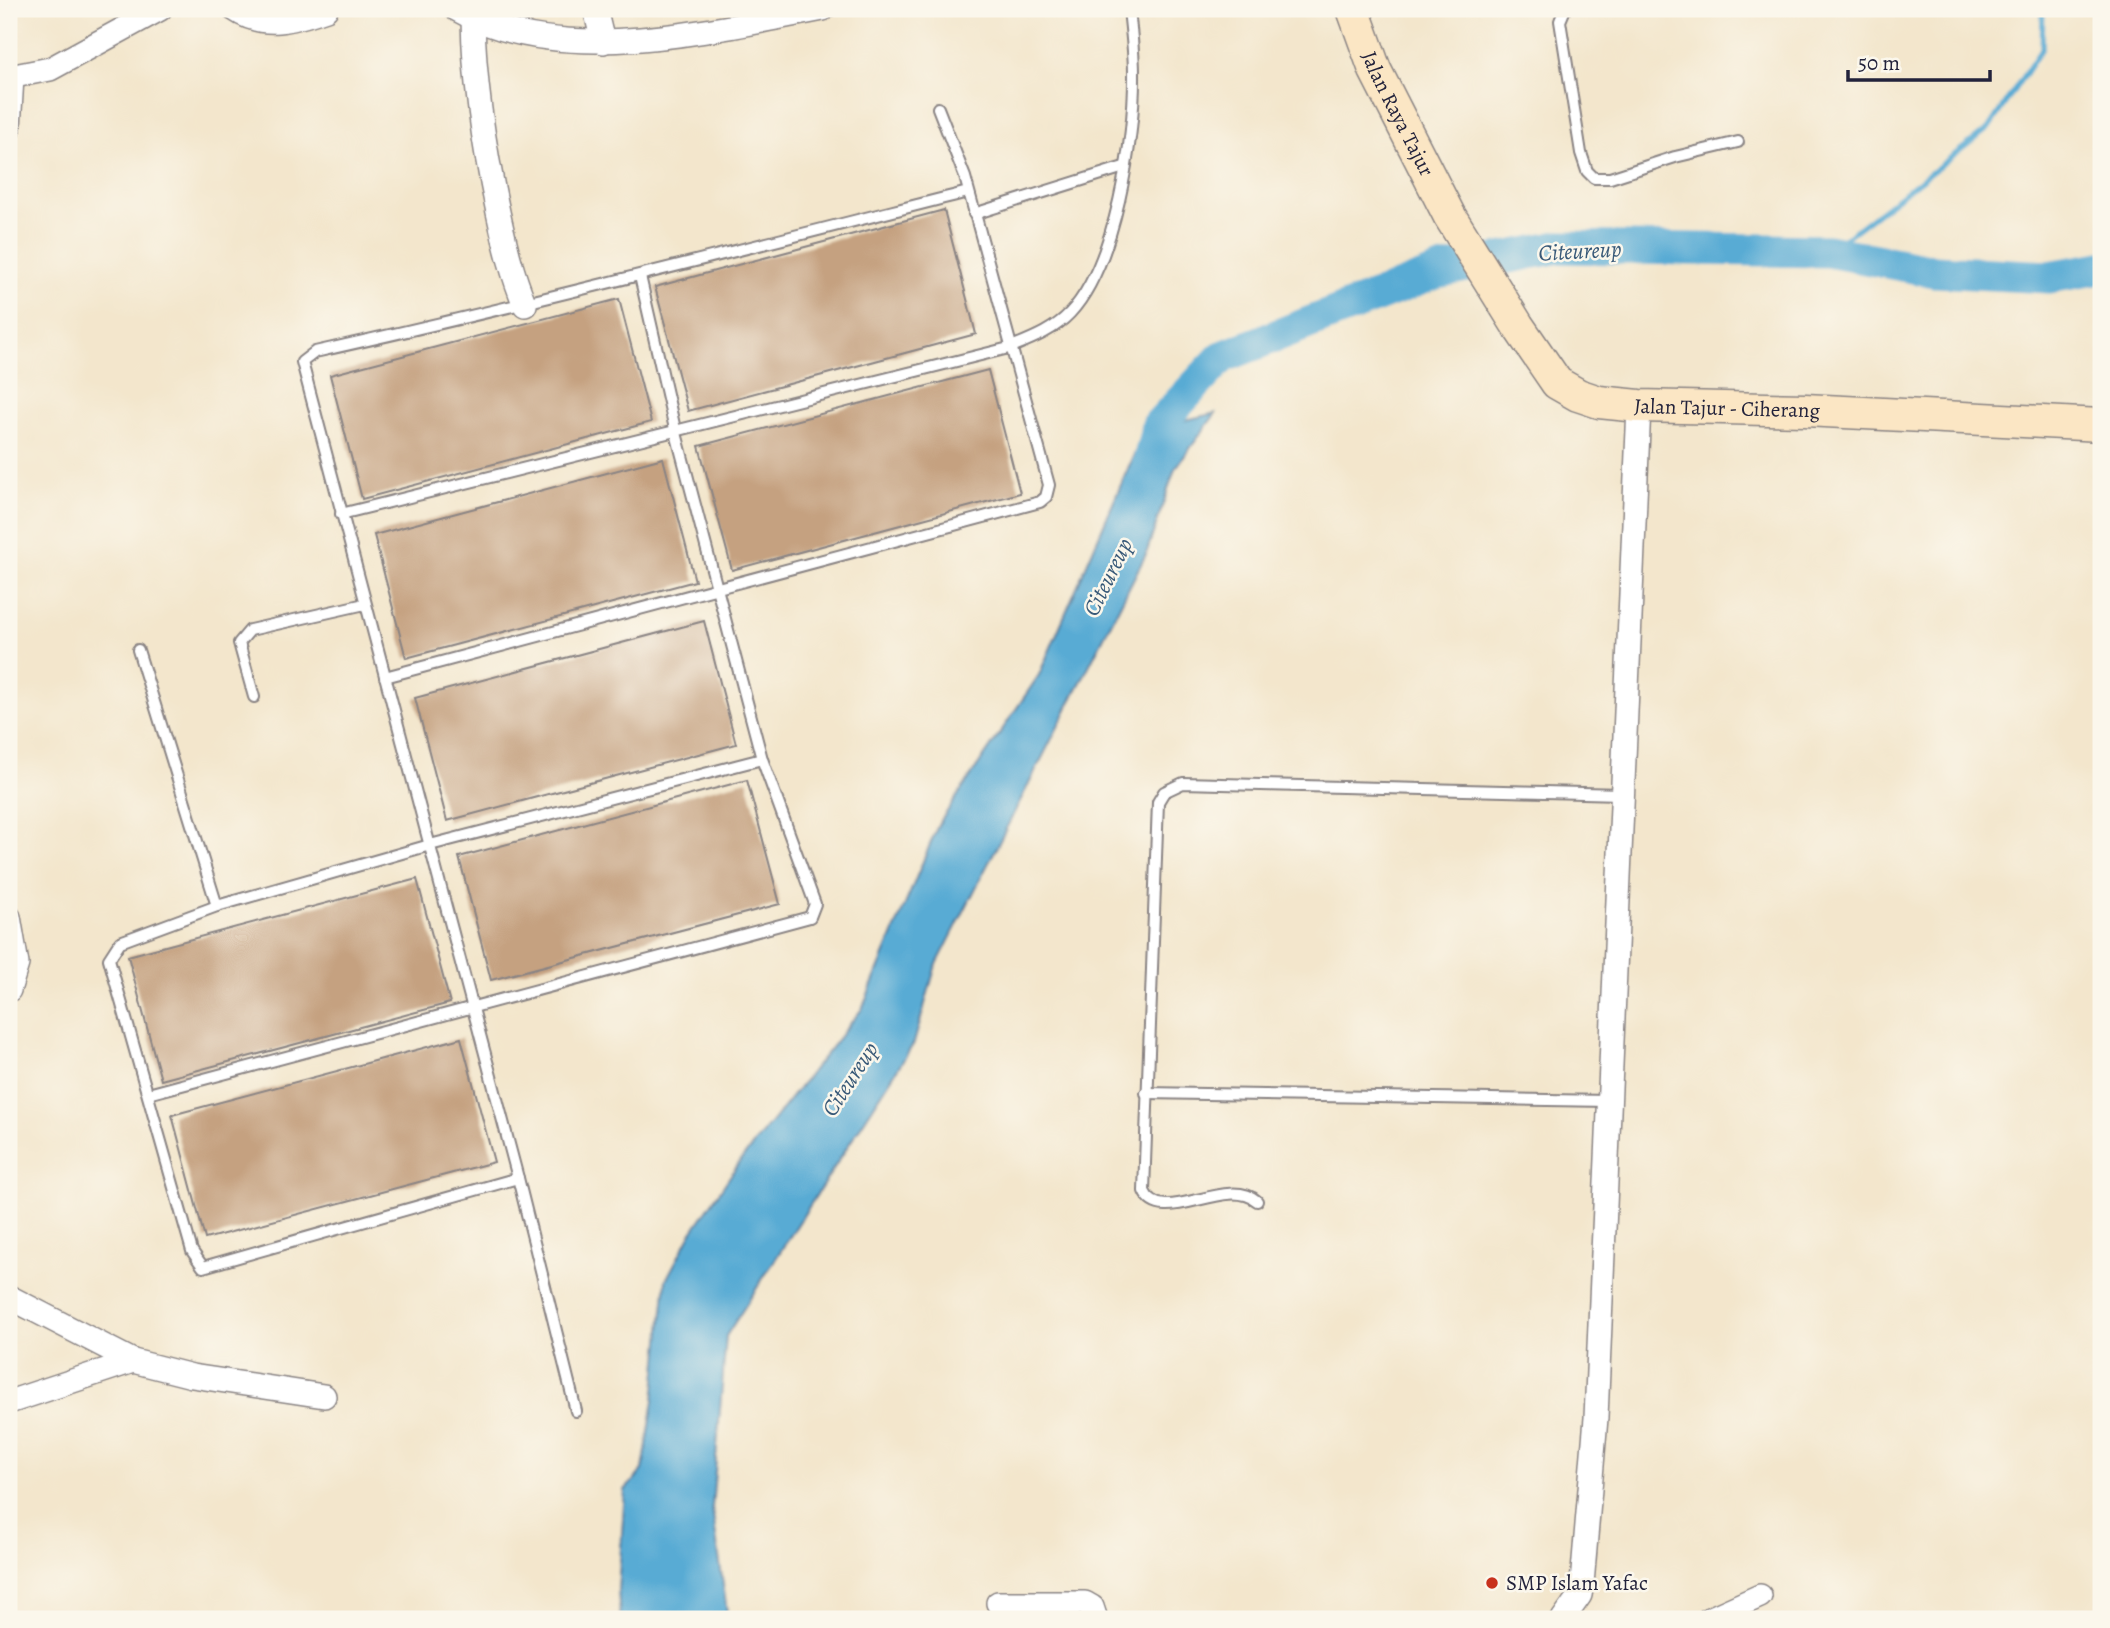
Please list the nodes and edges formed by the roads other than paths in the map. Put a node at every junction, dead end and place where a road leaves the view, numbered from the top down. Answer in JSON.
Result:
{"nodes":[{"id":1,"x":160,"y":9,"type":"edge"},
{"id":2,"x":234,"y":9,"type":"edge"},
{"id":3,"x":326,"y":9,"type":"edge"},
{"id":4,"x":595,"y":9,"type":"edge"},
{"id":5,"x":823,"y":9,"type":"edge"},
{"id":6,"x":1129,"y":9,"type":"edge"},
{"id":7,"x":1353,"y":9,"type":"edge"},
{"id":8,"x":1565,"y":9,"type":"edge"},
{"id":9,"x":464,"y":14,"type":"edge"},
{"id":10,"x":603,"y":42,"type":"junction"},
{"id":11,"x":10,"y":77,"type":"edge"},
{"id":12,"x":939,"y":108,"type":"dead end"},
{"id":13,"x":9,"y":128,"type":"edge"},
{"id":14,"x":1738,"y":142,"type":"dead end"},
{"id":15,"x":1124,"y":167,"type":"junction"},
{"id":16,"x":968,"y":192,"type":"junction"},
{"id":17,"x":974,"y":214,"type":"junction"},
{"id":18,"x":1449,"y":215,"type":"joint"},
{"id":19,"x":640,"y":276,"type":"junction"},
{"id":20,"x":525,"y":305,"type":"junction"},
{"id":21,"x":1009,"y":348,"type":"junction"},
{"id":22,"x":1639,"y":406,"type":"junction"},
{"id":23,"x":2101,"y":425,"type":"edge"},
{"id":24,"x":675,"y":429,"type":"junction"},
{"id":25,"x":341,"y":514,"type":"junction"},
{"id":26,"x":719,"y":588,"type":"junction"},
{"id":27,"x":365,"y":604,"type":"junction"},
{"id":28,"x":138,"y":650,"type":"dead end"},
{"id":29,"x":385,"y":677,"type":"junction"},
{"id":30,"x":254,"y":697,"type":"dead end"},
{"id":31,"x":762,"y":758,"type":"junction"},
{"id":32,"x":1621,"y":794,"type":"junction"},
{"id":33,"x":430,"y":845,"type":"junction"},
{"id":34,"x":217,"y":906,"type":"junction"},
{"id":35,"x":9,"y":917,"type":"edge"},
{"id":36,"x":9,"y":990,"type":"edge"},
{"id":37,"x":473,"y":1009,"type":"junction"},
{"id":38,"x":1146,"y":1093,"type":"junction"},
{"id":39,"x":148,"y":1094,"type":"junction"},
{"id":40,"x":1610,"y":1101,"type":"junction"},
{"id":41,"x":518,"y":1178,"type":"junction"},
{"id":42,"x":1257,"y":1201,"type":"dead end"},
{"id":43,"x":9,"y":1297,"type":"edge"},
{"id":44,"x":133,"y":1361,"type":"junction"},
{"id":45,"x":324,"y":1396,"type":"dead end"},
{"id":46,"x":9,"y":1402,"type":"edge"},
{"id":47,"x":576,"y":1411,"type":"dead end"},
{"id":48,"x":1760,"y":1596,"type":"dead end"},
{"id":49,"x":998,"y":1603,"type":"dead end"},
{"id":50,"x":1096,"y":1619,"type":"edge"},
{"id":51,"x":1563,"y":1619,"type":"edge"},
{"id":52,"x":1709,"y":1619,"type":"edge"}],
"edges":[{"from":1,"to":11,"type":"street"},
{"from":2,"to":3,"type":"street"},
{"from":4,"to":10,"type":"street"},
{"from":5,"to":10,"type":"street"},
{"from":6,"to":15,"type":"lane"},
{"from":7,"to":18,"type":"main road","name":"Jalan Raya Tajur"},
{"from":8,"to":14,"type":"lane"},
{"from":9,"to":10,"type":"street"},
{"from":9,"to":20,"type":"street"},
{"from":11,"to":13,"type":"street"},
{"from":12,"to":16,"type":"lane"},
{"from":15,"to":17,"type":"lane"},
{"from":15,"to":21,"type":"lane"},
{"from":16,"to":17,"type":"lane"},
{"from":16,"to":19,"type":"lane"},
{"from":17,"to":21,"type":"lane"},
{"from":18,"to":22,"type":"main road","name":"Jalan Tajur - Ciherang"},
{"from":19,"to":20,"type":"lane"},
{"from":19,"to":24,"type":"lane"},
{"from":20,"to":25,"type":"lane"},
{"from":21,"to":24,"type":"lane"},
{"from":21,"to":26,"type":"lane"},
{"from":22,"to":23,"type":"main road","name":"Jalan Tajur - Ciherang"},
{"from":22,"to":32,"type":"street"},
{"from":24,"to":25,"type":"lane"},
{"from":24,"to":26,"type":"lane"},
{"from":25,"to":27,"type":"lane"},
{"from":26,"to":29,"type":"lane"},
{"from":26,"to":31,"type":"lane"},
{"from":27,"to":29,"type":"lane"},
{"from":27,"to":30,"type":"lane"},
{"from":28,"to":34,"type":"lane"},
{"from":29,"to":33,"type":"lane"},
{"from":31,"to":33,"type":"lane"},
{"from":31,"to":37,"type":"lane"},
{"from":32,"to":38,"type":"lane"},
{"from":32,"to":40,"type":"street"},
{"from":33,"to":34,"type":"lane"},
{"from":33,"to":37,"type":"lane"},
{"from":34,"to":39,"type":"lane"},
{"from":35,"to":36,"type":"street"},
{"from":37,"to":39,"type":"lane"},
{"from":37,"to":41,"type":"lane"},
{"from":38,"to":40,"type":"lane"},
{"from":38,"to":42,"type":"lane"},
{"from":39,"to":41,"type":"lane"},
{"from":40,"to":51,"type":"street"},
{"from":41,"to":47,"type":"lane"},
{"from":43,"to":44,"type":"street"},
{"from":44,"to":45,"type":"street"},
{"from":44,"to":46,"type":"street"},
{"from":48,"to":52,"type":"street"},
{"from":49,"to":50,"type":"street"}]}
